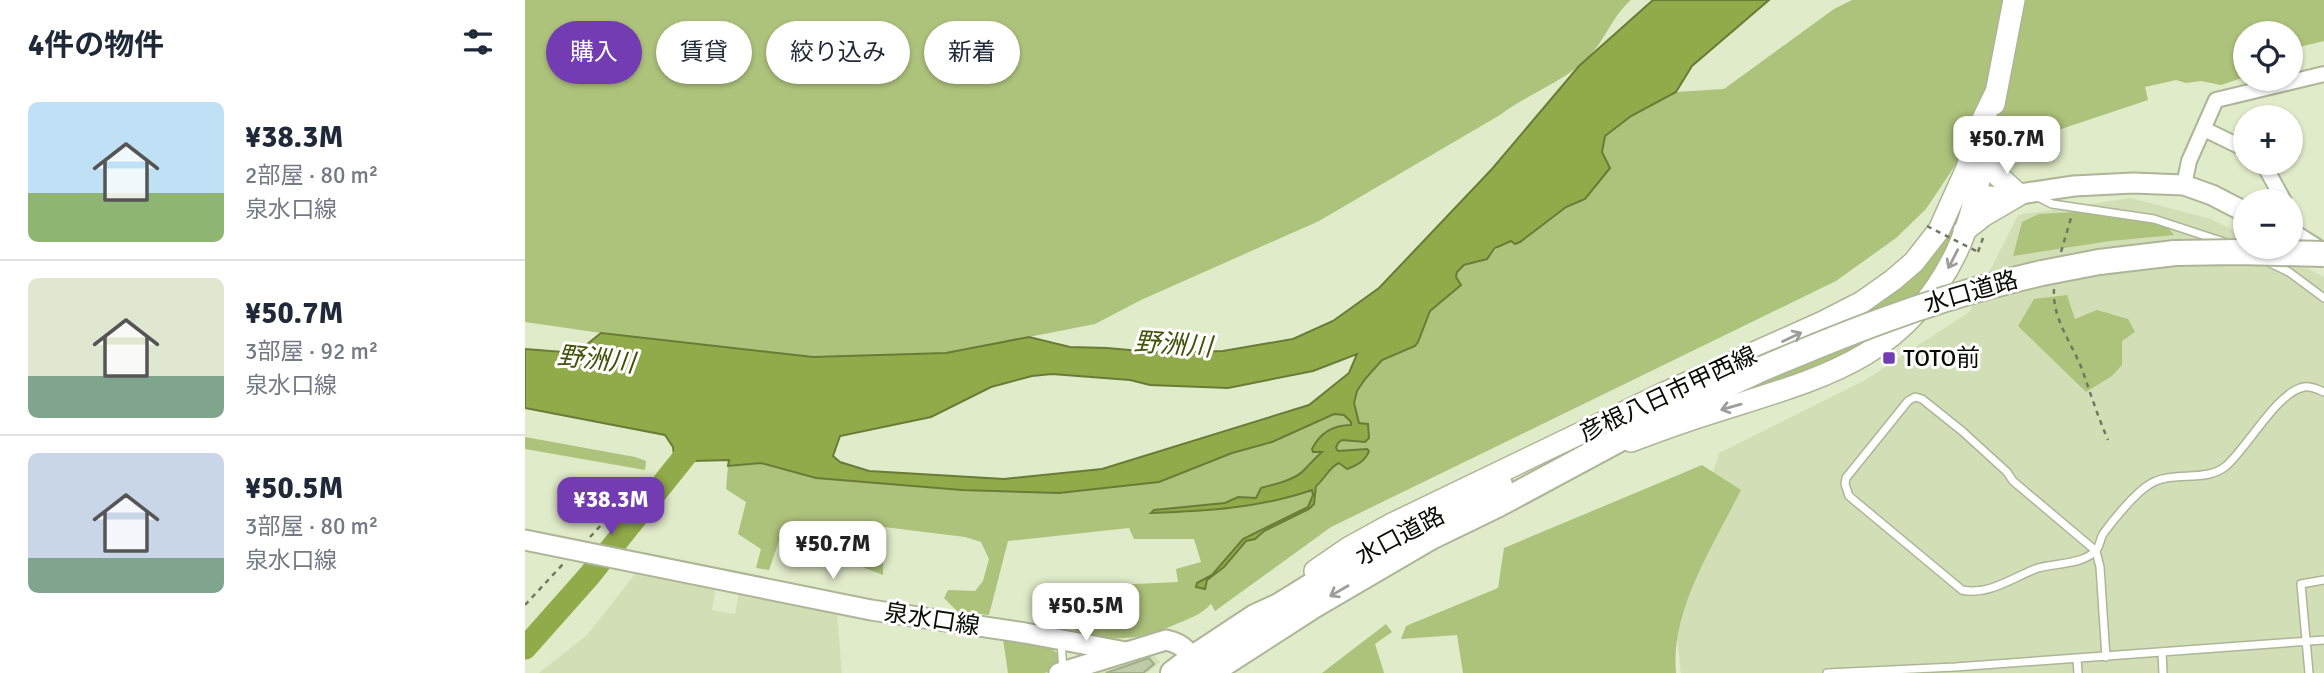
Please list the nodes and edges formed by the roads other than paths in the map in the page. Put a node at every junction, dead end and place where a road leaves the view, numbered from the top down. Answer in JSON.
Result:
{"nodes":[{"id":1,"x":2014,"y":0,"type":"edge"},
{"id":2,"x":2324,"y":74,"type":"edge"},
{"id":3,"x":1996,"y":92,"type":"junction"},
{"id":4,"x":2204,"y":130,"type":"junction"},
{"id":5,"x":2233,"y":143,"type":"edge"},
{"id":6,"x":1980,"y":164,"type":"junction"},
{"id":7,"x":2184,"y":186,"type":"junction"},
{"id":8,"x":2026,"y":194,"type":"junction"},
{"id":9,"x":1976,"y":195,"type":"junction"},
{"id":10,"x":2233,"y":206,"type":"edge"},
{"id":11,"x":1933,"y":228,"type":"junction"},
{"id":12,"x":1964,"y":231,"type":"junction"},
{"id":13,"x":2303,"y":239,"type":"edge"},
{"id":14,"x":2324,"y":254,"type":"edge"},
{"id":15,"x":2324,"y":298,"type":"edge"},
{"id":16,"x":2324,"y":392,"type":"edge"},
{"id":17,"x":1640,"y":425,"type":"junction"},
{"id":18,"x":1550,"y":476,"type":"junction"},
{"id":19,"x":525,"y":540,"type":"edge"},
{"id":20,"x":2096,"y":551,"type":"junction"},
{"id":21,"x":2324,"y":580,"type":"edge"},
{"id":22,"x":1255,"y":617,"type":"junction"},
{"id":23,"x":1056,"y":639,"type":"junction"},
{"id":24,"x":2324,"y":640,"type":"edge"},
{"id":25,"x":2306,"y":641,"type":"junction"},
{"id":26,"x":1126,"y":652,"type":"junction"},
{"id":27,"x":2162,"y":652,"type":"junction"},
{"id":28,"x":2106,"y":657,"type":"junction"},
{"id":29,"x":2077,"y":659,"type":"junction"},
{"id":30,"x":1193,"y":669,"type":"edge"},
{"id":31,"x":1955,"y":670,"type":"edge"},
{"id":32,"x":1061,"y":672,"type":"edge"},
{"id":33,"x":1862,"y":672,"type":"edge"},
{"id":34,"x":1827,"y":673,"type":"edge"},
{"id":35,"x":2078,"y":673,"type":"edge"},
{"id":36,"x":2163,"y":673,"type":"edge"},
{"id":37,"x":2309,"y":673,"type":"edge"}],
"edges":[{"from":1,"to":3,"type":"main road","name":"彦根八日市甲西線"},
{"from":2,"to":4,"type":"street"},
{"from":3,"to":6,"type":"main road","name":"彦根八日市甲西線"},
{"from":3,"to":6,"type":"main road","name":"彦根八日市甲西線"},
{"from":4,"to":5,"type":"street"},
{"from":4,"to":7,"type":"street"},
{"from":6,"to":8,"type":"main road"},
{"from":6,"to":9,"type":"main road","name":"彦根八日市甲西線"},
{"from":6,"to":11,"type":"main road","name":"彦根八日市甲西線"},
{"from":7,"to":8,"type":"main road"},
{"from":7,"to":10,"type":"main road"},
{"from":8,"to":9,"type":"main road"},
{"from":8,"to":12,"type":"main road"},
{"from":8,"to":15,"type":"lane"},
{"from":9,"to":11,"type":"main road"},
{"from":9,"to":12,"type":"main road","name":"彦根八日市甲西線"},
{"from":22,"to":11,"type":"main road","name":"彦根八日市甲西線","one_way":true},
{"from":12,"to":18,"type":"main road","name":"彦根八日市甲西線","one_way":true},
{"from":13,"to":14,"type":"main road"},
{"from":14,"to":17,"type":"highway","name":"水口道路","bridge":true},
{"from":16,"to":20,"type":"lane"},
{"from":17,"to":18,"type":"highway","name":"水口道路"},
{"from":17,"to":22,"type":"highway","name":"水口道路"},
{"from":18,"to":30,"type":"highway","name":"水口道路","one_way":true},
{"from":19,"to":23,"type":"main road","name":"泉水口線"},
{"from":20,"to":20,"type":"lane"},
{"from":20,"to":28,"type":"lane"},
{"from":21,"to":25,"type":"lane"},
{"from":22,"to":30,"type":"highway","name":"水口道路"},
{"from":23,"to":26,"type":"main road","name":"泉水口線"},
{"from":23,"to":32,"type":"lane"},
{"from":24,"to":25,"type":"lane"},
{"from":25,"to":27,"type":"lane"},
{"from":25,"to":37,"type":"lane"},
{"from":26,"to":30,"type":"main road","name":"泉水口線"},
{"from":26,"to":32,"type":"main road"},
{"from":27,"to":28,"type":"lane"},
{"from":27,"to":36,"type":"lane"},
{"from":28,"to":29,"type":"lane"},
{"from":29,"to":31,"type":"lane"},
{"from":29,"to":35,"type":"lane"},
{"from":31,"to":33,"type":"lane"},
{"from":33,"to":34,"type":"lane"}]}
